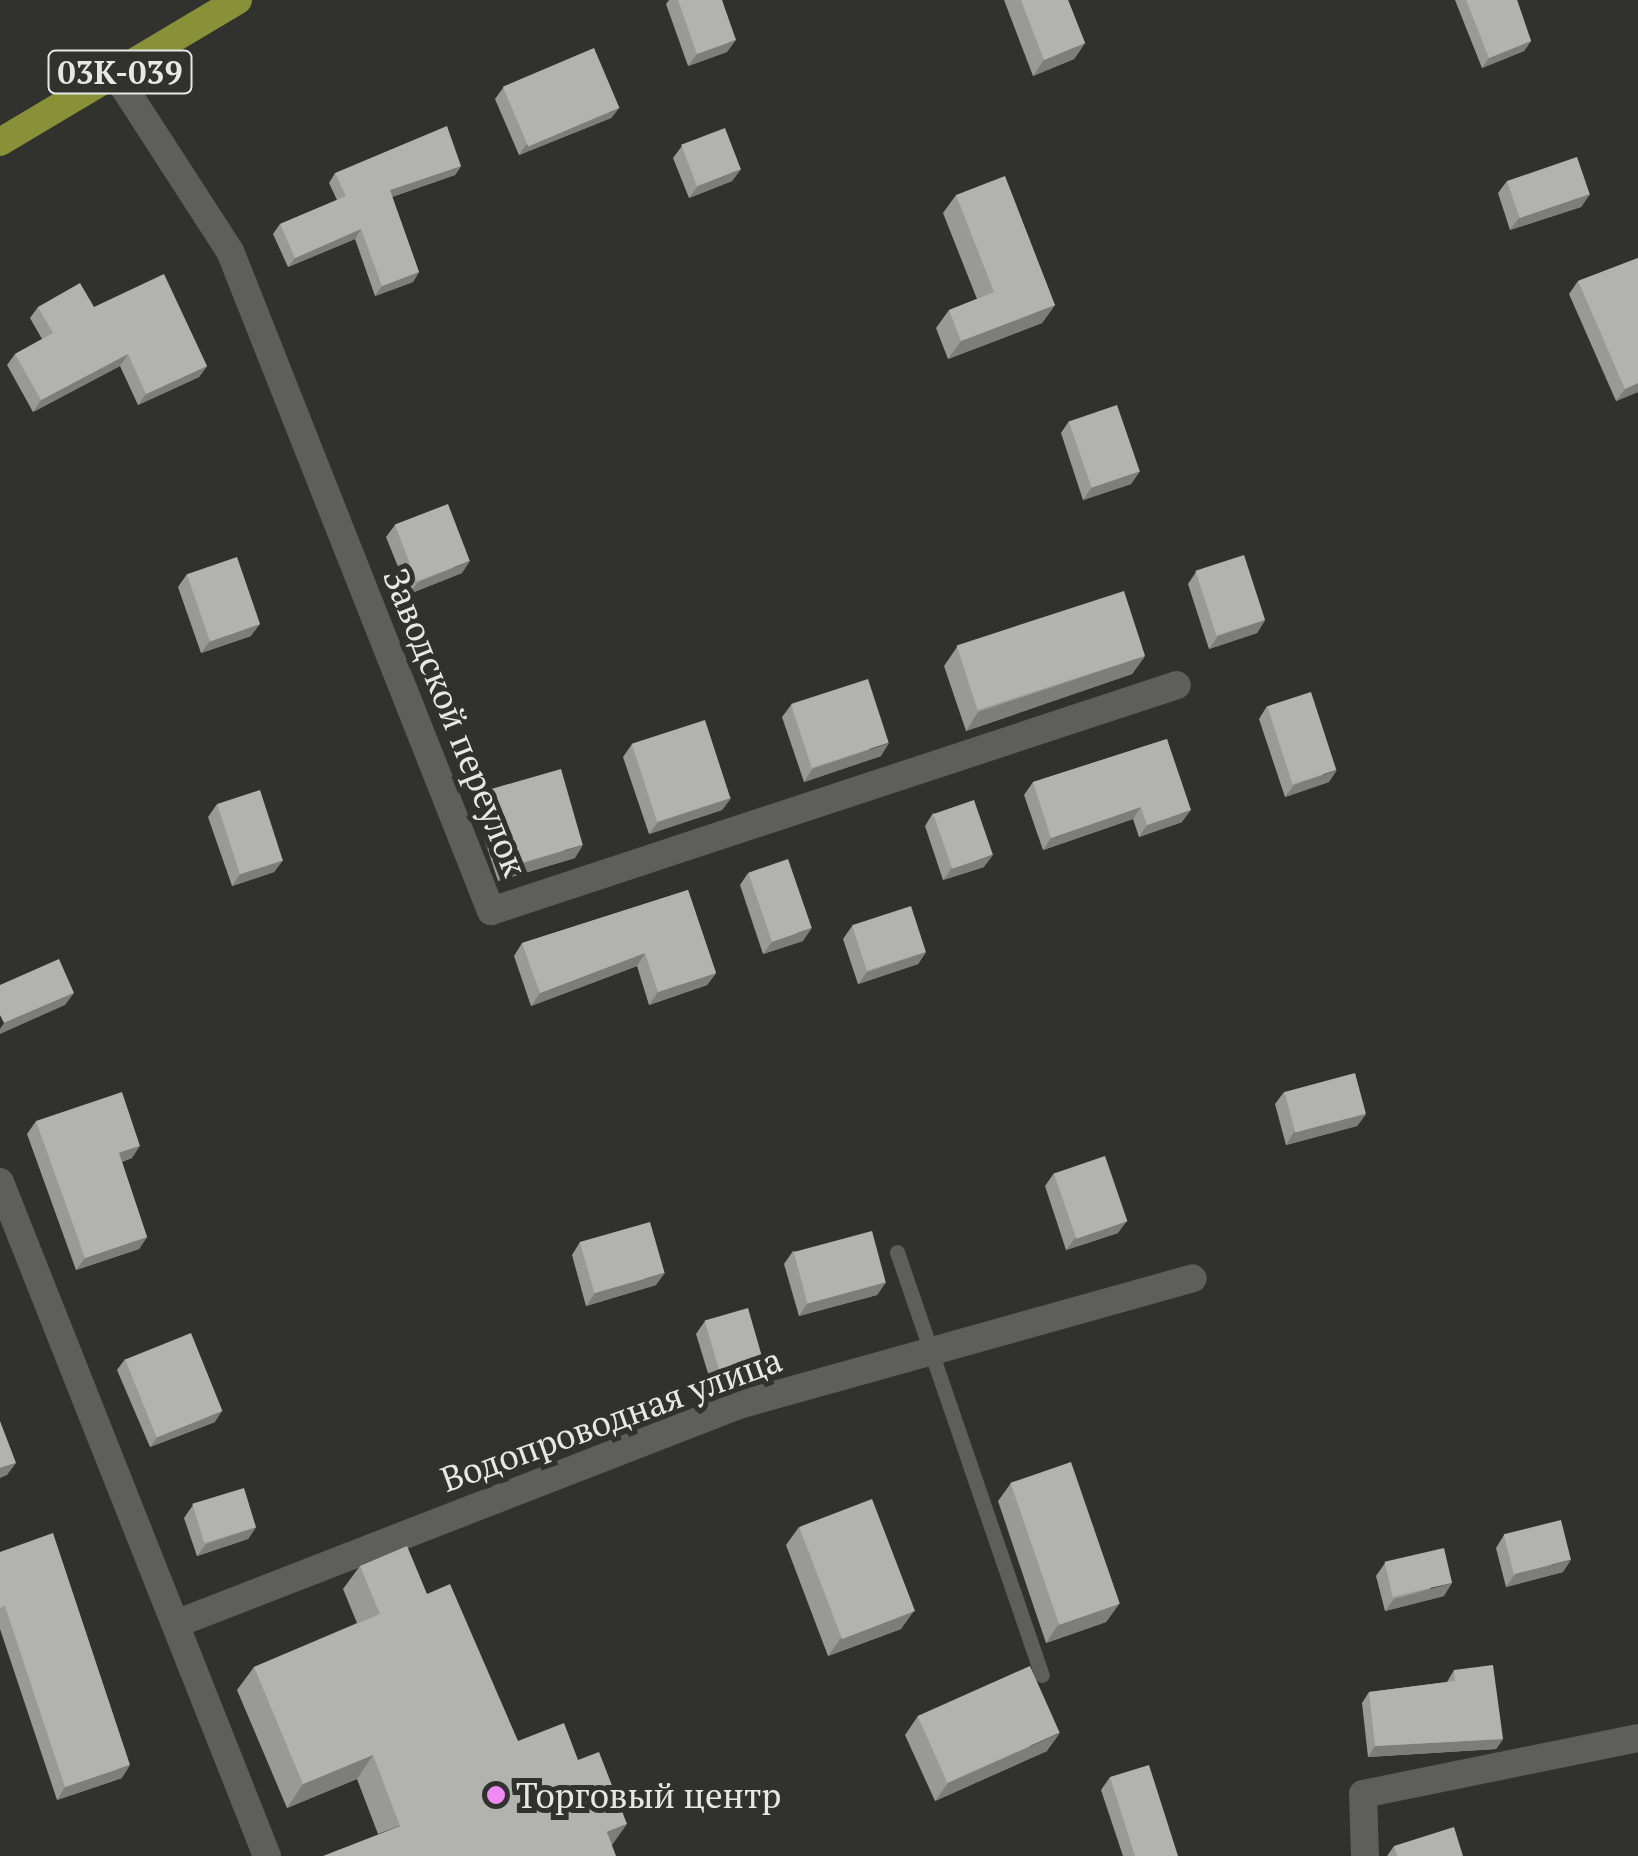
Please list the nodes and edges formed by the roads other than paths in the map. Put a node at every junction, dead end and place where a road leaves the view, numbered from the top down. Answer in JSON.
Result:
{"nodes":[{"id":1,"x":238,"y":0,"type":"edge"},
{"id":2,"x":116,"y":75,"type":"junction"},
{"id":3,"x":0,"y":142,"type":"edge"},
{"id":4,"x":1177,"y":685,"type":"dead end"},
{"id":5,"x":0,"y":1182,"type":"edge"},
{"id":6,"x":897,"y":1252,"type":"dead end"},
{"id":7,"x":1192,"y":1278,"type":"dead end"},
{"id":8,"x":926,"y":1356,"type":"junction"},
{"id":9,"x":178,"y":1623,"type":"junction"},
{"id":10,"x":1042,"y":1675,"type":"dead end"},
{"id":11,"x":1638,"y":1738,"type":"edge"},
{"id":12,"x":267,"y":1856,"type":"edge"},
{"id":13,"x":1365,"y":1856,"type":"edge"}],
"edges":[{"from":1,"to":2,"type":"main road","number":"03К-039"},
{"from":2,"to":3,"type":"main road","number":"03К-039"},
{"from":2,"to":4,"type":"street","name":"Заводской переулок"},
{"from":5,"to":9,"type":"street"},
{"from":6,"to":8,"type":"lane"},
{"from":7,"to":8,"type":"street","name":"Водопроводная улица"},
{"from":8,"to":9,"type":"street","name":"Водопроводная улица"},
{"from":8,"to":10,"type":"lane"},
{"from":9,"to":12,"type":"street"},
{"from":11,"to":13,"type":"street"}]}
